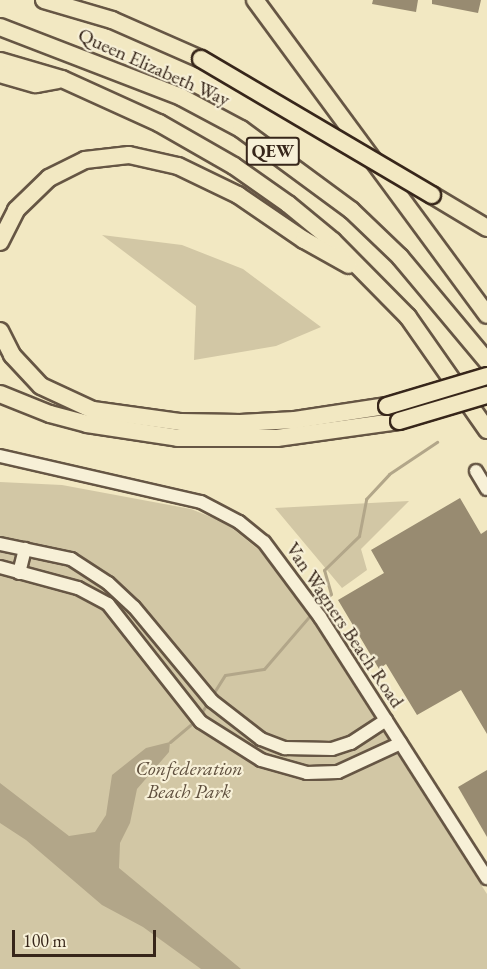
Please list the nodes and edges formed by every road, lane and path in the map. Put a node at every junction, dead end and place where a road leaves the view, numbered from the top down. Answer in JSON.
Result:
{"nodes":[{"id":1,"x":44,"y":0,"type":"edge"},
{"id":2,"x":255,"y":0,"type":"edge"},
{"id":3,"x":0,"y":27,"type":"edge"},
{"id":4,"x":0,"y":61,"type":"edge"},
{"id":5,"x":0,"y":74,"type":"edge"},
{"id":6,"x":62,"y":79,"type":"junction"},
{"id":7,"x":487,"y":228,"type":"edge"},
{"id":8,"x":0,"y":242,"type":"edge"},
{"id":9,"x":369,"y":275,"type":"junction"},
{"id":10,"x":487,"y":315,"type":"edge"},
{"id":11,"x":0,"y":331,"type":"edge"},
{"id":12,"x":487,"y":361,"type":"edge"},
{"id":13,"x":487,"y":376,"type":"edge"},
{"id":14,"x":0,"y":394,"type":"edge"},
{"id":15,"x":487,"y":395,"type":"edge"},
{"id":16,"x":487,"y":430,"type":"edge"},
{"id":17,"x":0,"y":456,"type":"edge"},
{"id":18,"x":476,"y":471,"type":"dead end"},
{"id":19,"x":487,"y":489,"type":"edge"},
{"id":20,"x":0,"y":544,"type":"edge"},
{"id":21,"x":25,"y":549,"type":"junction"},
{"id":22,"x":0,"y":567,"type":"edge"},
{"id":23,"x":19,"y":573,"type":"junction"},
{"id":24,"x":386,"y":720,"type":"junction"},
{"id":25,"x":401,"y":743,"type":"junction"},
{"id":26,"x":285,"y":748,"type":"junction"},
{"id":27,"x":283,"y":768,"type":"junction"},
{"id":28,"x":487,"y":878,"type":"edge"}],
"edges":[{"from":1,"to":7,"type":"highway","bridge":true},
{"from":2,"to":10,"type":"highway"},
{"from":3,"to":12,"type":"highway","name":"Queen Elizabeth Way","number":"QEW"},
{"from":4,"to":6,"type":"highway","number":"QEW"},
{"from":5,"to":6,"type":"highway"},
{"from":6,"to":9,"type":"highway","number":"QEW"},
{"from":8,"to":9,"type":"highway"},
{"from":9,"to":16,"type":"highway","number":"QEW"},
{"from":11,"to":13,"type":"highway","bridge":true},
{"from":14,"to":15,"type":"highway","bridge":true},
{"from":17,"to":24,"type":"street","name":"Van Wagners Beach Road"},
{"from":18,"to":19,"type":"street"},
{"from":20,"to":21,"type":"street"},
{"from":21,"to":23,"type":"street"},
{"from":21,"to":26,"type":"street"},
{"from":22,"to":23,"type":"street"},
{"from":23,"to":27,"type":"street"},
{"from":24,"to":25,"type":"street","name":"Van Wagners Beach Road"},
{"from":24,"to":26,"type":"street"},
{"from":25,"to":27,"type":"street"},
{"from":25,"to":28,"type":"street","name":"Van Wagners Beach Road"},
{"from":26,"to":27,"type":"street"}]}
